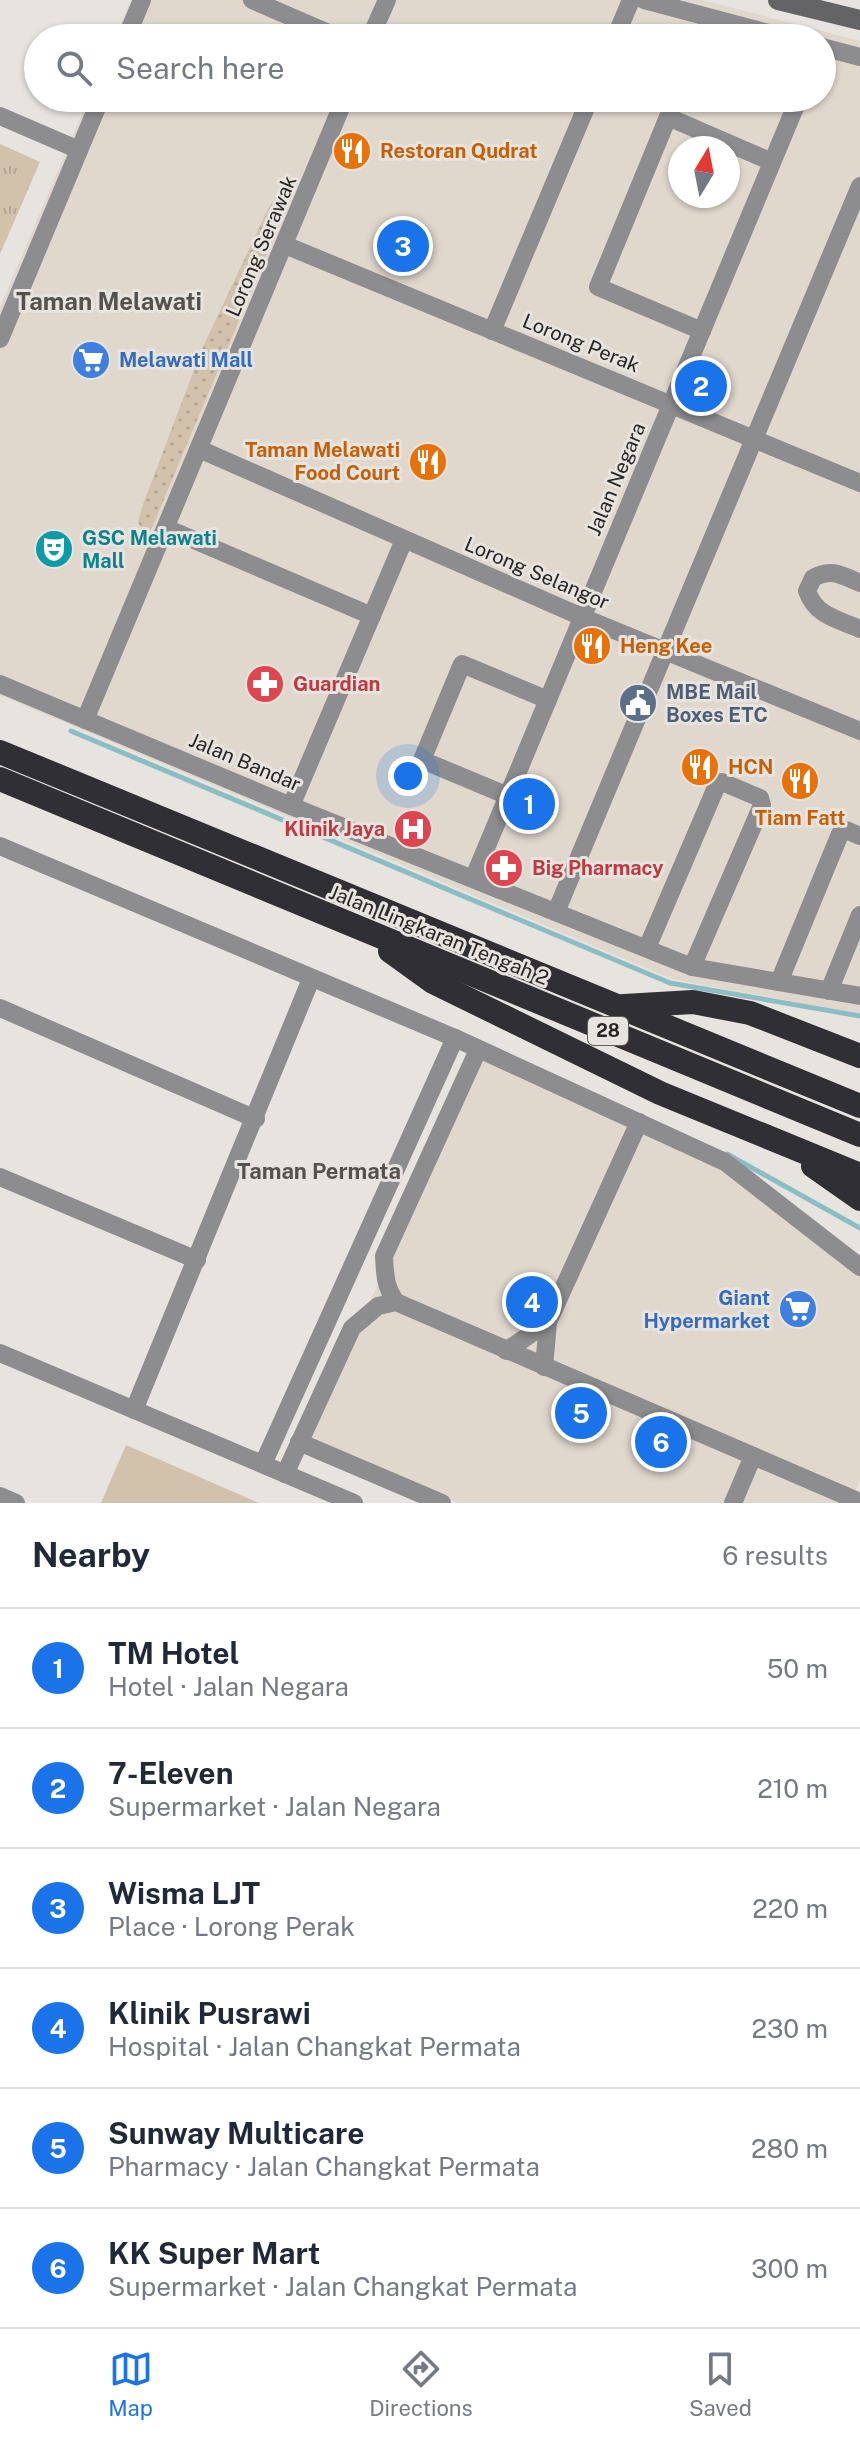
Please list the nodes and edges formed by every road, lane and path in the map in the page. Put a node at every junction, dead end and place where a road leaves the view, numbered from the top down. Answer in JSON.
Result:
{"nodes":[{"id":1,"x":142,"y":0,"type":"edge"},
{"id":2,"x":252,"y":0,"type":"edge"},
{"id":3,"x":387,"y":0,"type":"edge"},
{"id":4,"x":631,"y":0,"type":"edge"},
{"id":5,"x":644,"y":0,"type":"edge"},
{"id":6,"x":778,"y":0,"type":"edge"},
{"id":7,"x":860,"y":20,"type":"edge"},
{"id":8,"x":132,"y":24,"type":"edge"},
{"id":9,"x":308,"y":24,"type":"edge"},
{"id":10,"x":376,"y":24,"type":"edge"},
{"id":11,"x":621,"y":24,"type":"edge"},
{"id":12,"x":734,"y":24,"type":"edge"},
{"id":13,"x":836,"y":51,"type":"edge"},
{"id":14,"x":860,"y":57,"type":"edge"},
{"id":15,"x":95,"y":112,"type":"edge"},
{"id":16,"x":339,"y":112,"type":"edge"},
{"id":17,"x":584,"y":112,"type":"edge"},
{"id":18,"x":793,"y":112,"type":"edge"},
{"id":19,"x":0,"y":116,"type":"edge"},
{"id":20,"x":79,"y":150,"type":"junction"},
{"id":21,"x":772,"y":162,"type":"junction"},
{"id":22,"x":860,"y":186,"type":"edge"},
{"id":23,"x":285,"y":245,"type":"junction"},
{"id":24,"x":492,"y":331,"type":"junction"},
{"id":25,"x":702,"y":331,"type":"junction"},
{"id":26,"x":0,"y":339,"type":"edge"},
{"id":27,"x":671,"y":404,"type":"junction"},
{"id":28,"x":754,"y":439,"type":"junction"},
{"id":29,"x":199,"y":449,"type":"junction"},
{"id":30,"x":860,"y":483,"type":"edge"},
{"id":31,"x":166,"y":528,"type":"junction"},
{"id":32,"x":404,"y":540,"type":"junction"},
{"id":33,"x":860,"y":583,"type":"edge"},
{"id":34,"x":372,"y":616,"type":"junction"},
{"id":35,"x":582,"y":617,"type":"junction"},
{"id":36,"x":860,"y":629,"type":"edge"},
{"id":37,"x":665,"y":651,"type":"junction"},
{"id":38,"x":0,"y":684,"type":"edge"},
{"id":39,"x":548,"y":700,"type":"junction"},
{"id":40,"x":85,"y":720,"type":"junction"},
{"id":41,"x":860,"y":731,"type":"edge"},
{"id":42,"x":0,"y":752,"type":"edge"},
{"id":43,"x":0,"y":779,"type":"edge"},
{"id":44,"x":508,"y":796,"type":"junction"},
{"id":45,"x":291,"y":806,"type":"junction"},
{"id":46,"x":860,"y":836,"type":"edge"},
{"id":47,"x":0,"y":846,"type":"edge"},
{"id":48,"x":474,"y":877,"type":"junction"},
{"id":49,"x":556,"y":912,"type":"junction"},
{"id":50,"x":860,"y":915,"type":"edge"},
{"id":51,"x":356,"y":927,"type":"junction"},
{"id":52,"x":647,"y":948,"type":"junction"},
{"id":53,"x":692,"y":967,"type":"junction"},
{"id":54,"x":311,"y":979,"type":"junction"},
{"id":55,"x":779,"y":982,"type":"junction"},
{"id":56,"x":829,"y":991,"type":"junction"},
{"id":57,"x":860,"y":996,"type":"edge"},
{"id":58,"x":617,"y":1006,"type":"junction"},
{"id":59,"x":0,"y":1008,"type":"edge"},
{"id":60,"x":798,"y":1031,"type":"junction"},
{"id":61,"x":455,"y":1038,"type":"junction"},
{"id":62,"x":860,"y":1038,"type":"edge"},
{"id":63,"x":478,"y":1050,"type":"junction"},
{"id":64,"x":860,"y":1056,"type":"edge"},
{"id":65,"x":860,"y":1106,"type":"edge"},
{"id":66,"x":256,"y":1119,"type":"junction"},
{"id":67,"x":639,"y":1122,"type":"junction"},
{"id":68,"x":860,"y":1135,"type":"edge"},
{"id":69,"x":782,"y":1143,"type":"junction"},
{"id":70,"x":860,"y":1175,"type":"edge"},
{"id":71,"x":0,"y":1177,"type":"edge"},
{"id":72,"x":860,"y":1199,"type":"edge"},
{"id":73,"x":197,"y":1260,"type":"junction"},
{"id":74,"x":860,"y":1267,"type":"edge"},
{"id":75,"x":396,"y":1302,"type":"junction"},
{"id":76,"x":548,"y":1322,"type":"junction"},
{"id":77,"x":506,"y":1351,"type":"junction"},
{"id":78,"x":0,"y":1353,"type":"edge"},
{"id":79,"x":544,"y":1367,"type":"junction"},
{"id":80,"x":134,"y":1410,"type":"junction"},
{"id":81,"x":299,"y":1442,"type":"junction"},
{"id":82,"x":753,"y":1456,"type":"junction"},
{"id":83,"x":263,"y":1464,"type":"junction"},
{"id":84,"x":285,"y":1474,"type":"junction"},
{"id":85,"x":0,"y":1496,"type":"edge"},
{"id":86,"x":860,"y":1502,"type":"edge"},
{"id":87,"x":16,"y":1503,"type":"edge"},
{"id":88,"x":354,"y":1503,"type":"edge"},
{"id":89,"x":442,"y":1503,"type":"edge"},
{"id":90,"x":733,"y":1503,"type":"edge"}],
"edges":[{"from":1,"to":8,"type":"street"},
{"from":2,"to":9,"type":"street"},
{"from":3,"to":10,"type":"street"},
{"from":4,"to":11,"type":"street"},
{"from":5,"to":12,"type":"street"},
{"from":6,"to":7,"type":"street"},
{"from":13,"to":14,"type":"street"},
{"from":15,"to":20,"type":"street"},
{"from":16,"to":23,"type":"street","name":"Lorong Serawak"},
{"from":17,"to":24,"type":"street"},
{"from":18,"to":21,"type":"street","name":"Jalan Negara"},
{"from":19,"to":20,"type":"street"},
{"from":20,"to":26,"type":"street"},
{"from":21,"to":25,"type":"street","name":"Jalan Negara"},
{"from":21,"to":25,"type":"street"},
{"from":22,"to":28,"type":"street"},
{"from":23,"to":24,"type":"street","name":"Lorong Perak"},
{"from":23,"to":29,"type":"street","name":"Lorong Serawak"},
{"from":24,"to":27,"type":"street","name":"Lorong Perak"},
{"from":25,"to":27,"type":"street","name":"Jalan Negara"},
{"from":27,"to":28,"type":"street","name":"Lorong Perak"},
{"from":27,"to":35,"type":"street","name":"Jalan Negara"},
{"from":28,"to":30,"type":"street","name":"Lorong Perak"},
{"from":28,"to":37,"type":"street"},
{"from":29,"to":31,"type":"street","name":"Lorong Serawak"},
{"from":29,"to":32,"type":"street","name":"Lorong Selangor"},
{"from":31,"to":34,"type":"street"},
{"from":31,"to":40,"type":"street","name":"Lorong Serawak"},
{"from":32,"to":34,"type":"street"},
{"from":32,"to":35,"type":"street","name":"Lorong Selangor"},
{"from":33,"to":36,"type":"street"},
{"from":34,"to":45,"type":"street"},
{"from":35,"to":37,"type":"street","name":"Lorong Selangor"},
{"from":35,"to":39,"type":"street","name":"Jalan Negara"},
{"from":37,"to":41,"type":"street","name":"Lorong Selangor"},
{"from":37,"to":49,"type":"street"},
{"from":38,"to":40,"type":"street","name":"Jalan Bandar"},
{"from":39,"to":44,"type":"street","name":"Jalan Negara"},
{"from":39,"to":44,"type":"street"},
{"from":40,"to":45,"type":"street","name":"Jalan Bandar"},
{"from":42,"to":58,"type":"highway","name":"Jalan Lingkaran Tengah 2","number":"28"},
{"from":43,"to":51,"type":"highway","name":"Jalan Lingkaran Tengah 2","number":"28"},
{"from":44,"to":48,"type":"street","name":"Jalan Negara"},
{"from":45,"to":48,"type":"street","name":"Jalan Bandar"},
{"from":46,"to":55,"type":"street"},
{"from":47,"to":54,"type":"street"},
{"from":48,"to":49,"type":"street","name":"Jalan Bandar"},
{"from":49,"to":52,"type":"street","name":"Jalan Bandar"},
{"from":50,"to":56,"type":"street"},
{"from":51,"to":68,"type":"highway","name":"Jalan Lingkaran Tengah 2","number":"28"},
{"from":51,"to":69,"type":"highway"},
{"from":52,"to":53,"type":"street","name":"Jalan Bandar"},
{"from":52,"to":53,"type":"street"},
{"from":53,"to":55,"type":"street","name":"Jalan Bandar"},
{"from":54,"to":61,"type":"street"},
{"from":54,"to":66,"type":"street"},
{"from":55,"to":56,"type":"street","name":"Jalan Bandar"},
{"from":56,"to":57,"type":"street","name":"Jalan Bandar"},
{"from":58,"to":60,"type":"highway"},
{"from":58,"to":65,"type":"highway","name":"Jalan Lingkaran Tengah 2","number":"28"},
{"from":59,"to":66,"type":"street"},
{"from":60,"to":62,"type":"highway"},
{"from":60,"to":64,"type":"highway"},
{"from":61,"to":63,"type":"street"},
{"from":61,"to":83,"type":"street"},
{"from":63,"to":67,"type":"street"},
{"from":63,"to":75,"type":"street"},
{"from":66,"to":73,"type":"street"},
{"from":67,"to":74,"type":"street"},
{"from":67,"to":76,"type":"street"},
{"from":69,"to":70,"type":"highway"},
{"from":69,"to":72,"type":"highway"},
{"from":71,"to":73,"type":"street"},
{"from":73,"to":80,"type":"street"},
{"from":75,"to":77,"type":"street"},
{"from":75,"to":81,"type":"street"},
{"from":76,"to":77,"type":"street"},
{"from":76,"to":79,"type":"street"},
{"from":77,"to":79,"type":"street"},
{"from":78,"to":80,"type":"street"},
{"from":79,"to":82,"type":"street"},
{"from":80,"to":83,"type":"street"},
{"from":81,"to":84,"type":"street"},
{"from":81,"to":89,"type":"street"},
{"from":82,"to":86,"type":"street"},
{"from":82,"to":90,"type":"street"},
{"from":83,"to":84,"type":"street"},
{"from":84,"to":88,"type":"street"},
{"from":85,"to":87,"type":"street"}]}
